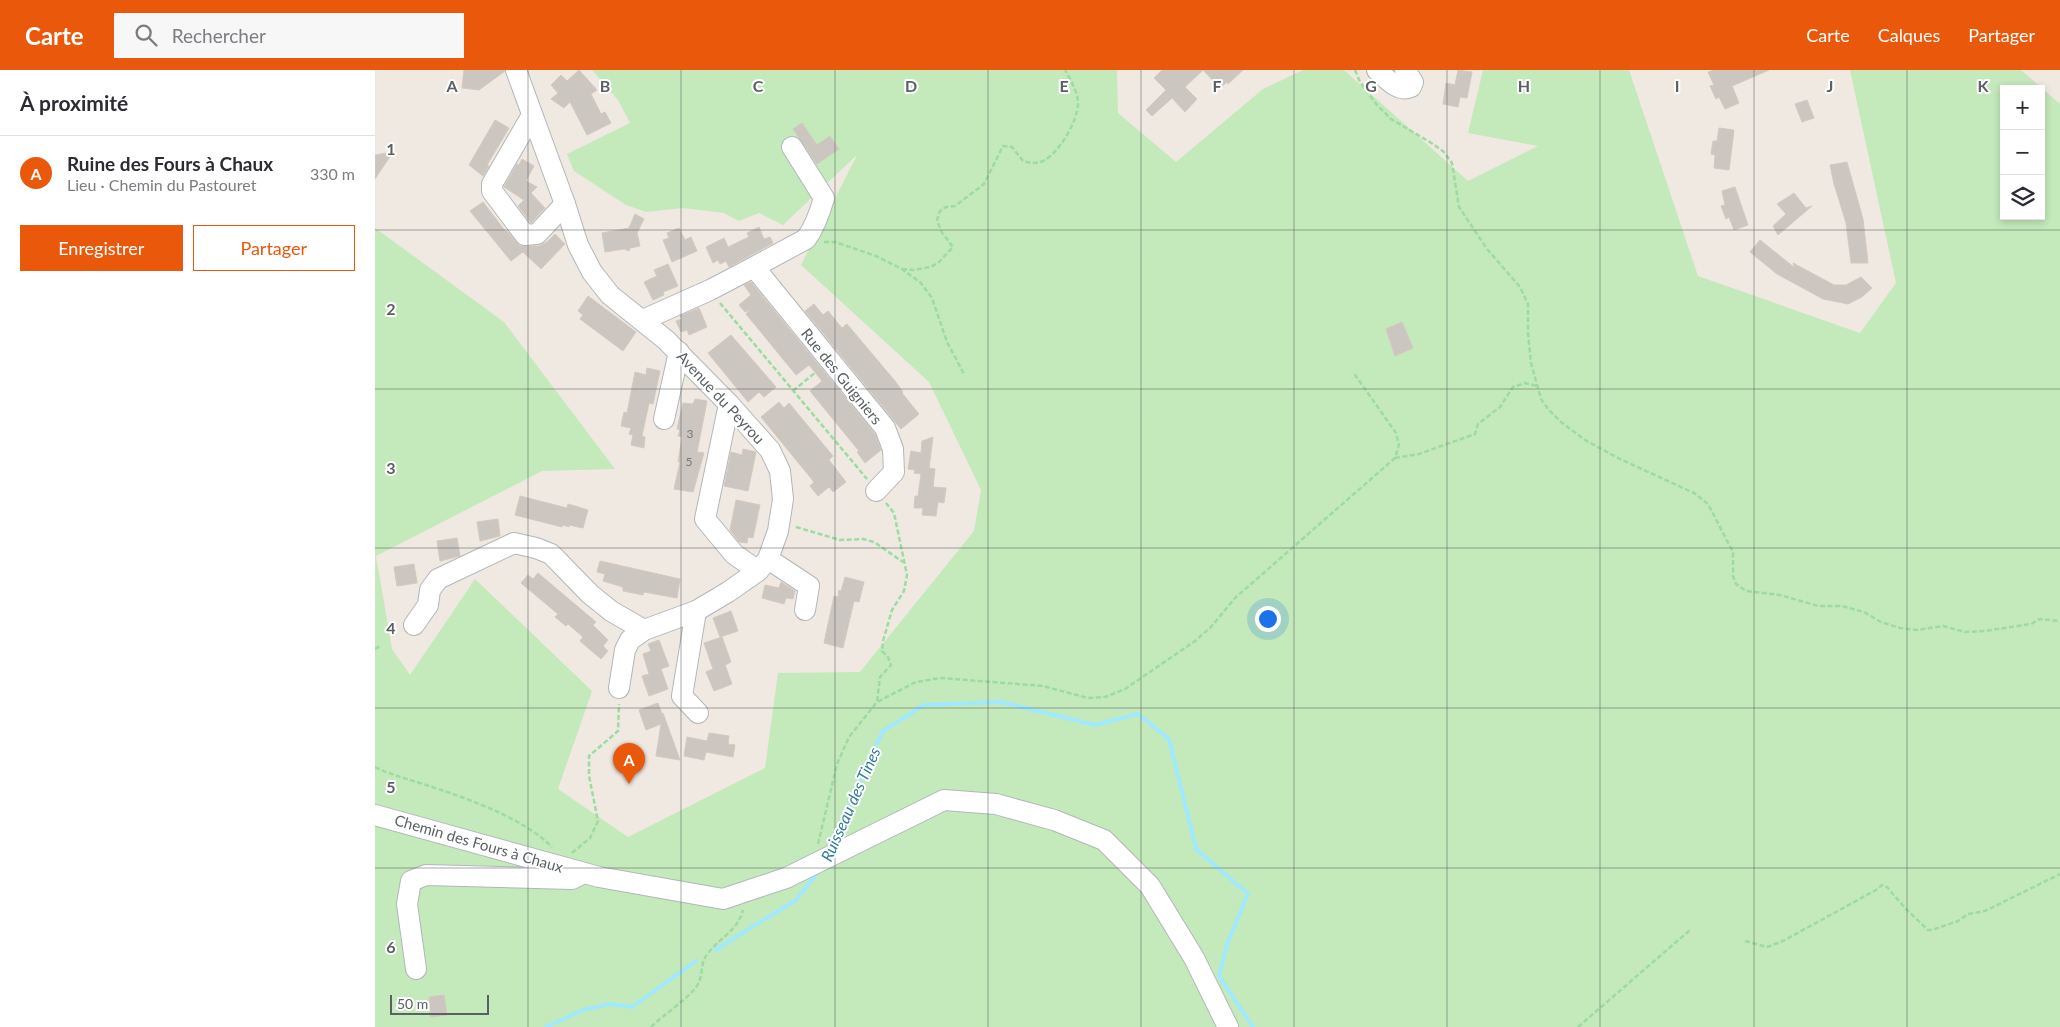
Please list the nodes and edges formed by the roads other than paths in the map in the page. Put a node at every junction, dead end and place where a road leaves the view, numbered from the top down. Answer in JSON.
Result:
{"nodes":[{"id":1,"x":516,"y":70,"type":"edge"},
{"id":2,"x":1377,"y":70,"type":"edge"},
{"id":3,"x":1405,"y":70,"type":"edge"},
{"id":4,"x":532,"y":115,"type":"junction"},
{"id":5,"x":792,"y":147,"type":"dead end"},
{"id":6,"x":565,"y":204,"type":"junction"},
{"id":7,"x":755,"y":267,"type":"junction"},
{"id":8,"x":643,"y":320,"type":"junction"},
{"id":9,"x":679,"y":352,"type":"junction"},
{"id":10,"x":729,"y":404,"type":"junction"},
{"id":11,"x":664,"y":419,"type":"dead end"},
{"id":12,"x":876,"y":491,"type":"road end"},
{"id":13,"x":763,"y":565,"type":"junction"},
{"id":14,"x":805,"y":610,"type":"dead end"},
{"id":15,"x":697,"y":611,"type":"junction"},
{"id":16,"x":414,"y":625,"type":"dead end"},
{"id":17,"x":644,"y":630,"type":"junction"},
{"id":18,"x":619,"y":688,"type":"road end"},
{"id":19,"x":698,"y":713,"type":"dead end"},
{"id":20,"x":375,"y":814,"type":"edge"},
{"id":21,"x":584,"y":872,"type":"junction"},
{"id":22,"x":415,"y":969,"type":"dead end"},
{"id":23,"x":1228,"y":1027,"type":"edge"}],
"edges":[{"from":1,"to":4,"type":"street","name":"Avenue du Peyrou"},
{"from":2,"to":3,"type":"street"},
{"from":4,"to":6,"type":"street","name":"Avenue du Peyrou"},
{"from":4,"to":6,"type":"street"},
{"from":5,"to":7,"type":"street"},
{"from":6,"to":8,"type":"street","name":"Avenue du Peyrou"},
{"from":7,"to":8,"type":"street"},
{"from":7,"to":12,"type":"street","name":"Rue des Guigniers"},
{"from":8,"to":9,"type":"street","name":"Avenue du Peyrou"},
{"from":9,"to":10,"type":"street","name":"Avenue du Peyrou"},
{"from":9,"to":11,"type":"street"},
{"from":10,"to":13,"type":"street","name":"Avenue du Peyrou"},
{"from":10,"to":13,"type":"street"},
{"from":13,"to":14,"type":"street"},
{"from":13,"to":15,"type":"street"},
{"from":15,"to":17,"type":"street"},
{"from":15,"to":19,"type":"street"},
{"from":16,"to":17,"type":"street"},
{"from":17,"to":18,"type":"street"},
{"from":20,"to":21,"type":"street","name":"Chemin des Fours à Chaux"},
{"from":21,"to":22,"type":"street"},
{"from":21,"to":23,"type":"street","name":"Chemin des Fours à Chaux"}]}
